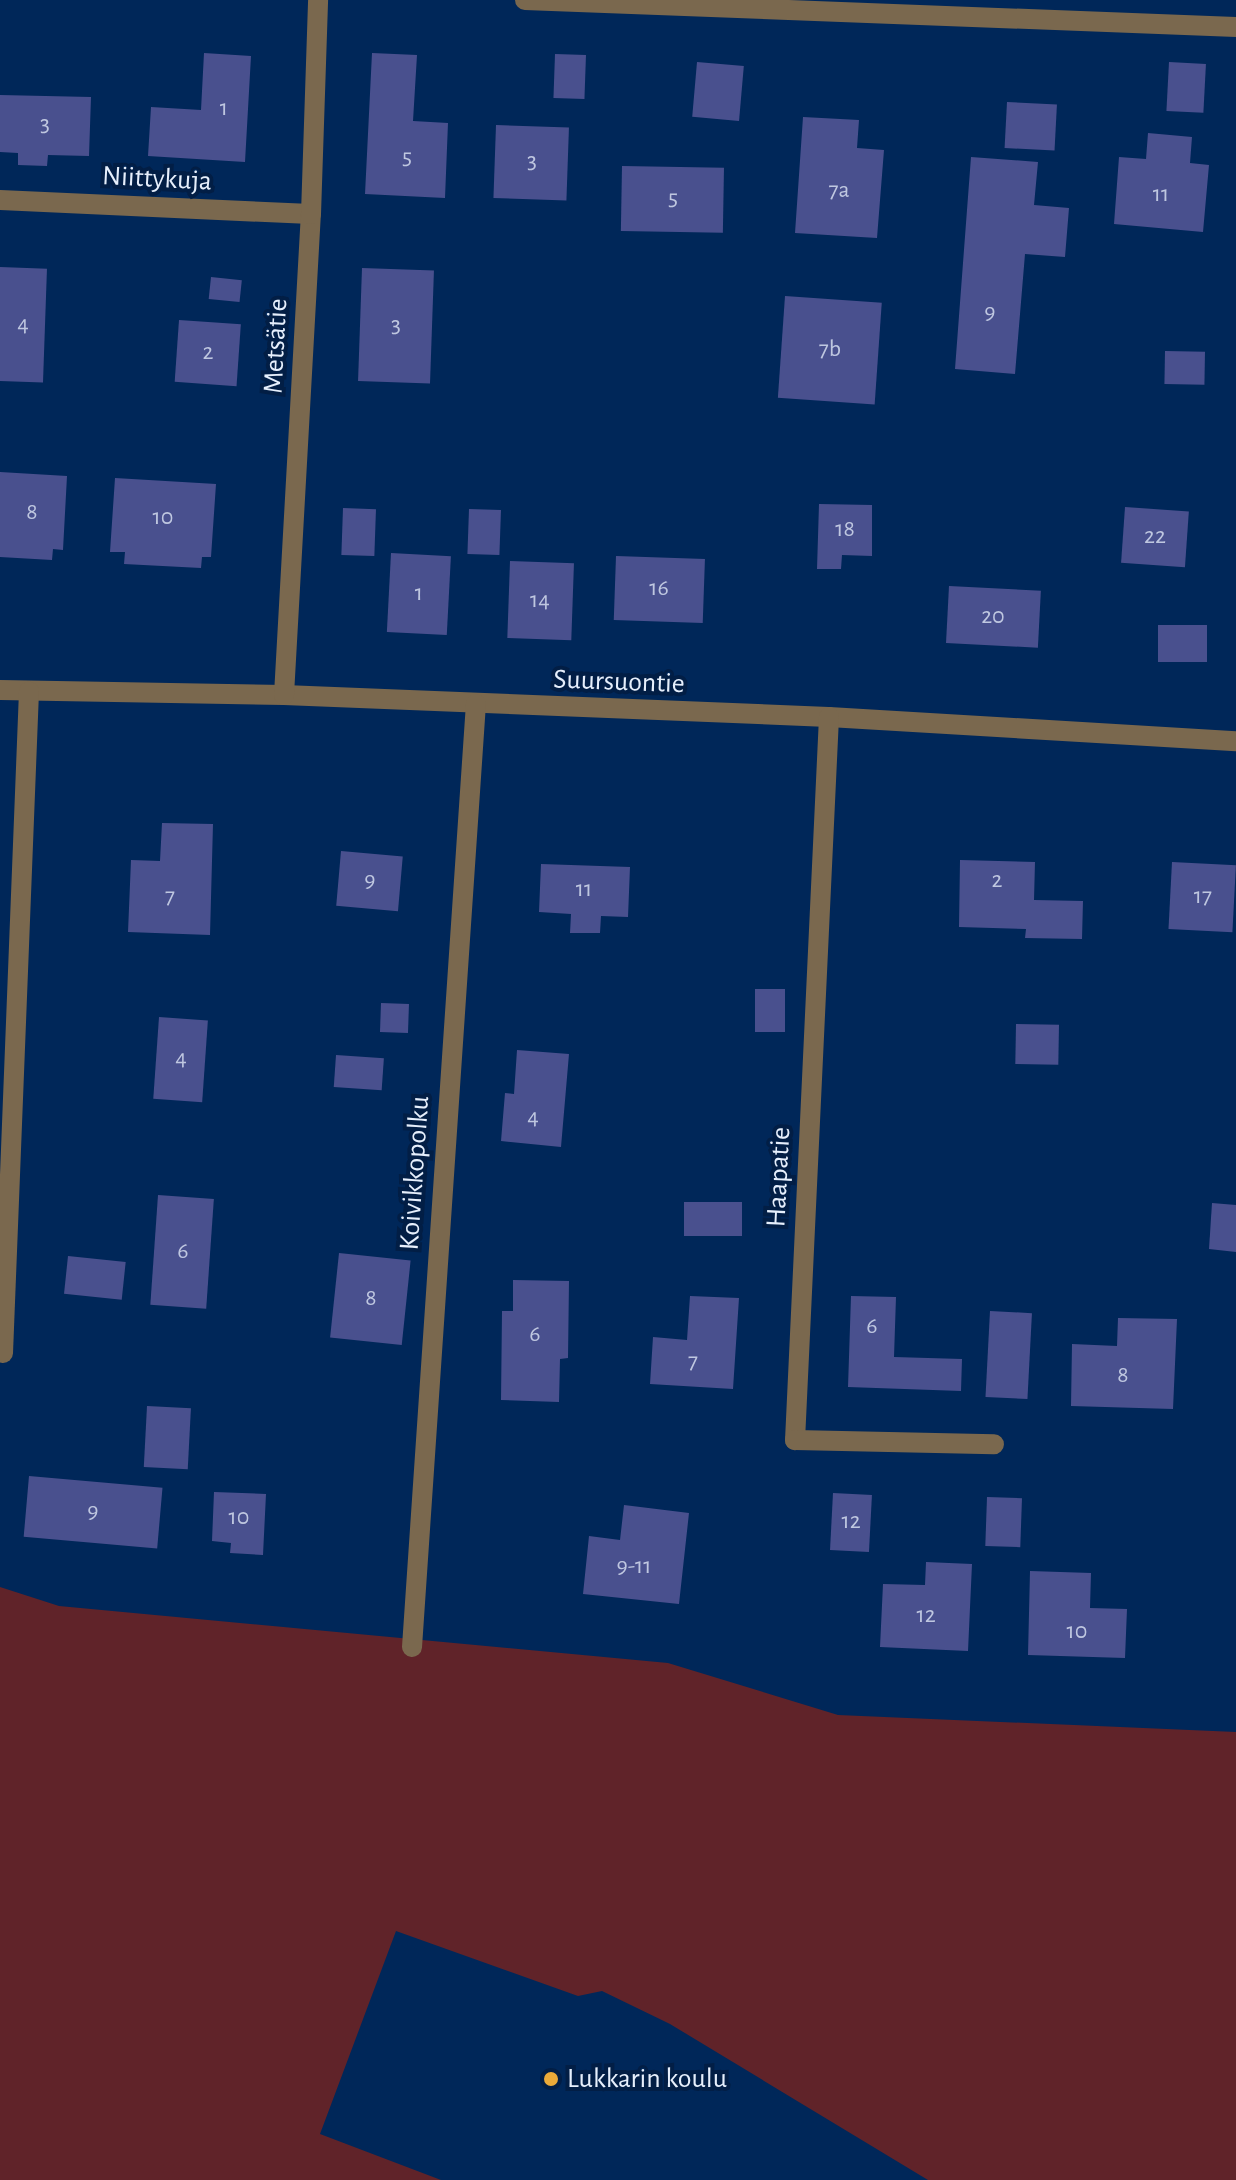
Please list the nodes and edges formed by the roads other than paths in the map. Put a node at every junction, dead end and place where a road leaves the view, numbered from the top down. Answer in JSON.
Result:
{"nodes":[{"id":1,"x":318,"y":0,"type":"edge"},
{"id":2,"x":525,"y":0,"type":"edge"},
{"id":3,"x":1236,"y":27,"type":"edge"},
{"id":4,"x":0,"y":200,"type":"edge"},
{"id":5,"x":311,"y":214,"type":"junction"},
{"id":6,"x":0,"y":690,"type":"edge"},
{"id":7,"x":29,"y":692,"type":"junction"},
{"id":8,"x":284,"y":695,"type":"junction"},
{"id":9,"x":476,"y":704,"type":"junction"},
{"id":10,"x":829,"y":717,"type":"junction"},
{"id":11,"x":1236,"y":741,"type":"edge"},
{"id":12,"x":3,"y":1353,"type":"dead end"},
{"id":13,"x":994,"y":1444,"type":"dead end"},
{"id":14,"x":412,"y":1647,"type":"dead end"}],
"edges":[{"from":1,"to":5,"type":"street","name":"Metsätie"},
{"from":2,"to":3,"type":"street"},
{"from":4,"to":5,"type":"street","name":"Niittykuja"},
{"from":5,"to":8,"type":"street","name":"Metsätie"},
{"from":6,"to":7,"type":"street","name":"Suursuontie"},
{"from":7,"to":8,"type":"street","name":"Suursuontie"},
{"from":7,"to":12,"type":"street"},
{"from":8,"to":9,"type":"street","name":"Suursuontie"},
{"from":9,"to":10,"type":"street","name":"Suursuontie"},
{"from":9,"to":14,"type":"street","name":"Koivikkopolku"},
{"from":10,"to":11,"type":"street","name":"Suursuontie"},
{"from":10,"to":13,"type":"street","name":"Haapatie"}]}
